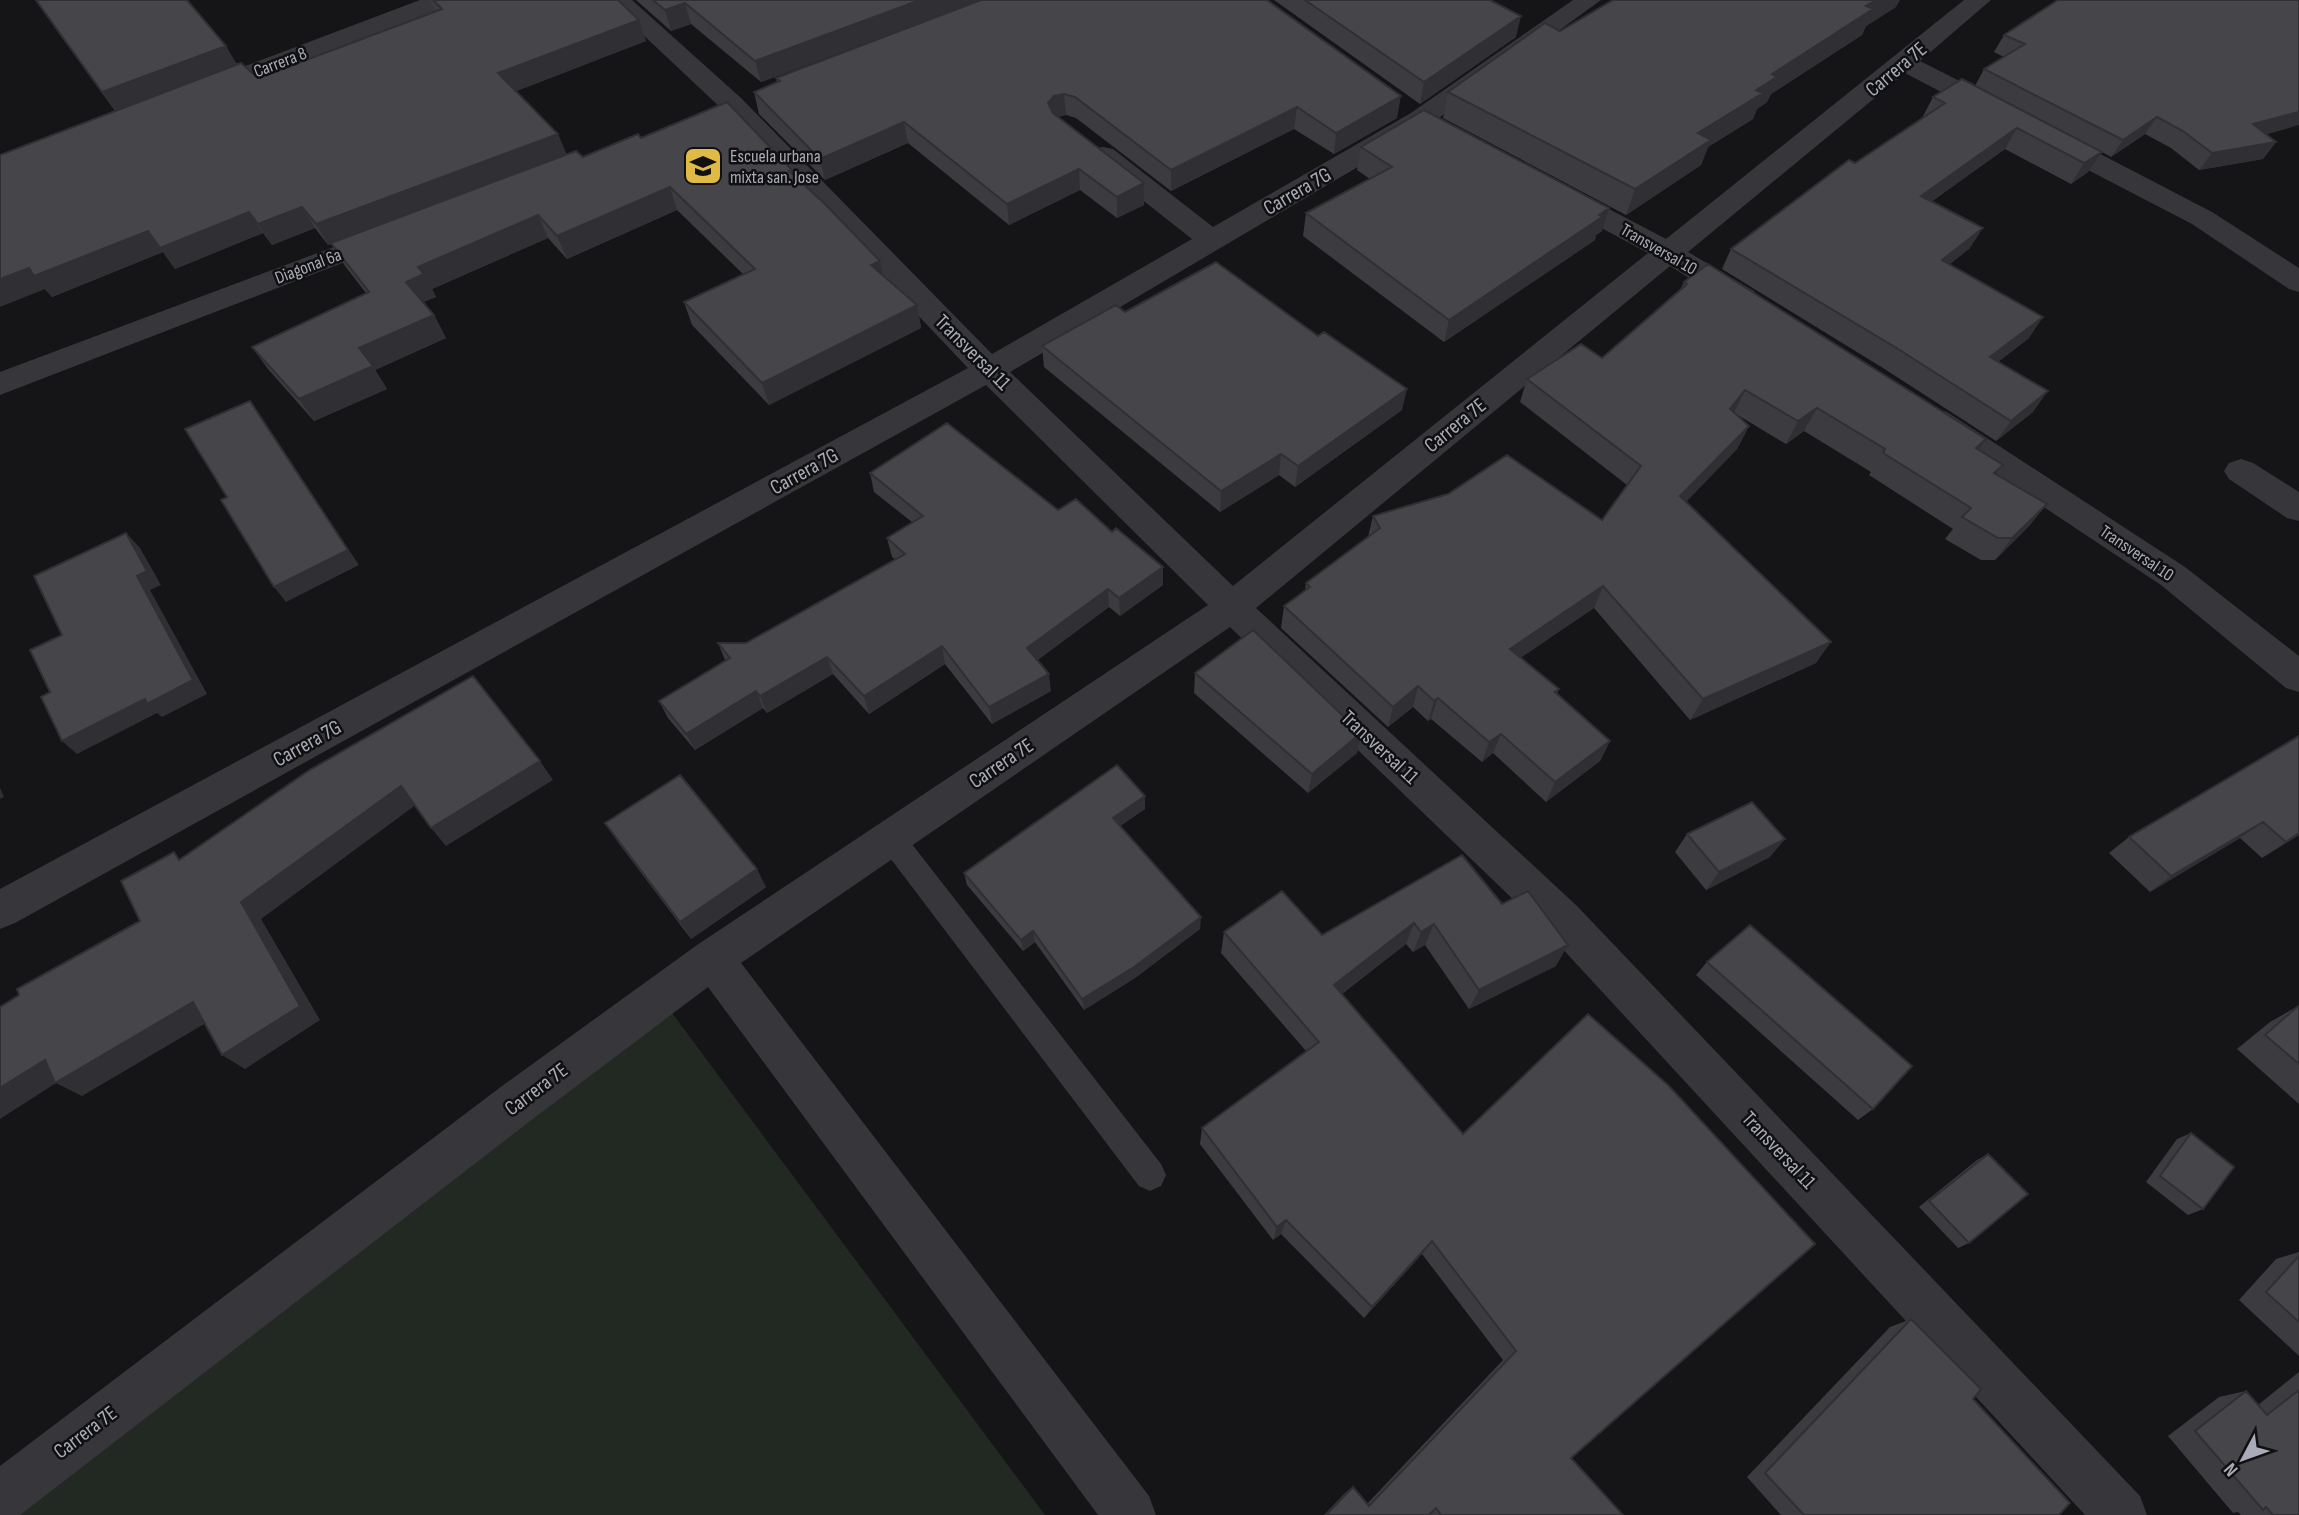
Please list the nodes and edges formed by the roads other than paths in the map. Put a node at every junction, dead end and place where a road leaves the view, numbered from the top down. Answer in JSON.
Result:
{"nodes":[{"id":1,"x":442,"y":0,"type":"edge"},
{"id":2,"x":618,"y":0,"type":"edge"},
{"id":3,"x":1589,"y":0,"type":"edge"},
{"id":4,"x":1979,"y":0,"type":"edge"},
{"id":5,"x":1903,"y":62,"type":"junction"},
{"id":6,"x":182,"y":100,"type":"edge"},
{"id":7,"x":1086,"y":142,"type":"edge"},
{"id":8,"x":1538,"y":182,"type":"edge"},
{"id":9,"x":405,"y":229,"type":"edge"},
{"id":10,"x":1212,"y":240,"type":"junction"},
{"id":11,"x":1668,"y":252,"type":"junction"},
{"id":12,"x":2299,"y":282,"type":"edge"},
{"id":13,"x":1770,"y":315,"type":"edge"},
{"id":14,"x":989,"y":369,"type":"junction"},
{"id":15,"x":0,"y":384,"type":"edge"},
{"id":16,"x":1918,"y":408,"type":"edge"},
{"id":17,"x":2241,"y":471,"type":"dead end"},
{"id":18,"x":2299,"y":509,"type":"edge"},
{"id":19,"x":1232,"y":607,"type":"junction"},
{"id":20,"x":2299,"y":677,"type":"edge"},
{"id":21,"x":891,"y":838,"type":"junction"},
{"id":22,"x":0,"y":910,"type":"edge"},
{"id":23,"x":712,"y":958,"type":"junction"},
{"id":24,"x":1150,"y":1175,"type":"dead end"},
{"id":25,"x":0,"y":1498,"type":"edge"},
{"id":26,"x":1130,"y":1515,"type":"edge"},
{"id":27,"x":2121,"y":1515,"type":"edge"}],
"edges":[{"from":1,"to":6,"type":"street","name":"Carrera 8"},
{"from":2,"to":14,"type":"street","name":"Transversal 11"},
{"from":3,"to":10,"type":"street","name":"Carrera 7G"},
{"from":4,"to":5,"type":"street","name":"Carrera 7E"},
{"from":5,"to":11,"type":"street","name":"Carrera 7E"},
{"from":5,"to":12,"type":"street"},
{"from":7,"to":10,"type":"street"},
{"from":8,"to":11,"type":"street","name":"Transversal 10"},
{"from":9,"to":15,"type":"street","name":"Diagonal 6a"},
{"from":10,"to":14,"type":"street","name":"Carrera 7G"},
{"from":11,"to":13,"type":"street","name":"Transversal 10"},
{"from":11,"to":19,"type":"street","name":"Carrera 7E"},
{"from":14,"to":19,"type":"street","name":"Transversal 11"},
{"from":14,"to":22,"type":"street","name":"Carrera 7G"},
{"from":16,"to":20,"type":"street","name":"Transversal 10"},
{"from":17,"to":18,"type":"street"},
{"from":19,"to":21,"type":"street","name":"Carrera 7E"},
{"from":19,"to":27,"type":"street","name":"Transversal 11"},
{"from":21,"to":23,"type":"street","name":"Carrera 7E"},
{"from":21,"to":24,"type":"lane"},
{"from":23,"to":25,"type":"street","name":"Carrera 7E"},
{"from":23,"to":26,"type":"street"}]}
